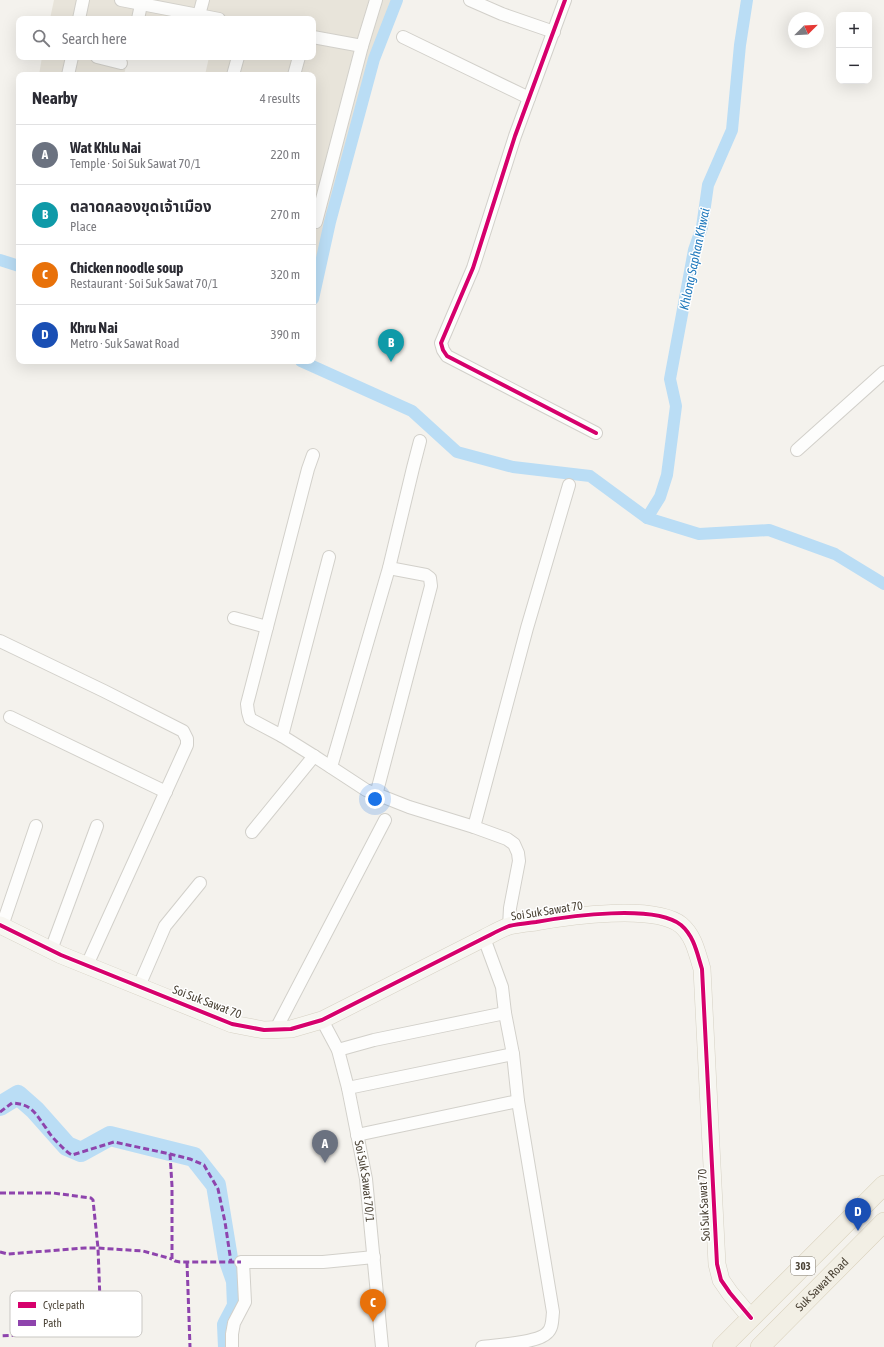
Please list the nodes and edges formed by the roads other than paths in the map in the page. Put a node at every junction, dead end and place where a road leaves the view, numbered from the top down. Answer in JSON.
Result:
{"nodes":[{"id":1,"x":82,"y":0,"type":"edge"},
{"id":2,"x":121,"y":0,"type":"edge"},
{"id":3,"x":203,"y":0,"type":"edge"},
{"id":4,"x":376,"y":0,"type":"edge"},
{"id":5,"x":470,"y":0,"type":"edge"},
{"id":6,"x":566,"y":0,"type":"edge"},
{"id":7,"x":142,"y":2,"type":"edge"},
{"id":8,"x":199,"y":15,"type":"junction"},
{"id":9,"x":79,"y":16,"type":"edge"},
{"id":10,"x":139,"y":16,"type":"edge"},
{"id":11,"x":204,"y":16,"type":"edge"},
{"id":12,"x":554,"y":32,"type":"junction"},
{"id":13,"x":403,"y":37,"type":"dead end"},
{"id":14,"x":316,"y":38,"type":"edge"},
{"id":15,"x":362,"y":46,"type":"junction"},
{"id":16,"x":71,"y":60,"type":"edge"},
{"id":17,"x":109,"y":60,"type":"edge"},
{"id":18,"x":237,"y":60,"type":"edge"},
{"id":19,"x":298,"y":60,"type":"edge"},
{"id":20,"x":121,"y":63,"type":"dead end"},
{"id":21,"x":69,"y":72,"type":"edge"},
{"id":22,"x":234,"y":72,"type":"edge"},
{"id":23,"x":295,"y":72,"type":"edge"},
{"id":24,"x":529,"y":98,"type":"junction"},
{"id":25,"x":316,"y":222,"type":"dead end"},
{"id":26,"x":884,"y":372,"type":"edge"},
{"id":27,"x":596,"y":433,"type":"dead end"},
{"id":28,"x":420,"y":441,"type":"dead end"},
{"id":29,"x":797,"y":450,"type":"dead end"},
{"id":30,"x":313,"y":455,"type":"dead end"},
{"id":31,"x":569,"y":484,"type":"dead end"},
{"id":32,"x":329,"y":557,"type":"dead end"},
{"id":33,"x":389,"y":568,"type":"junction"},
{"id":34,"x":234,"y":618,"type":"dead end"},
{"id":35,"x":267,"y":627,"type":"junction"},
{"id":36,"x":0,"y":641,"type":"edge"},
{"id":37,"x":10,"y":717,"type":"dead end"},
{"id":38,"x":282,"y":736,"type":"junction"},
{"id":39,"x":314,"y":756,"type":"junction"},
{"id":40,"x":331,"y":767,"type":"junction"},
{"id":41,"x":166,"y":792,"type":"junction"},
{"id":42,"x":376,"y":795,"type":"junction"},
{"id":43,"x":386,"y":820,"type":"dead end"},
{"id":44,"x":36,"y":826,"type":"dead end"},
{"id":45,"x":97,"y":826,"type":"dead end"},
{"id":46,"x":474,"y":827,"type":"junction"},
{"id":47,"x":252,"y":832,"type":"dead end"},
{"id":48,"x":200,"y":883,"type":"dead end"},
{"id":49,"x":1,"y":925,"type":"edge"},
{"id":50,"x":509,"y":926,"type":"junction"},
{"id":51,"x":484,"y":938,"type":"junction"},
{"id":52,"x":52,"y":950,"type":"junction"},
{"id":53,"x":87,"y":965,"type":"junction"},
{"id":54,"x":139,"y":986,"type":"junction"},
{"id":55,"x":505,"y":1013,"type":"junction"},
{"id":56,"x":322,"y":1020,"type":"junction"},
{"id":57,"x":276,"y":1029,"type":"junction"},
{"id":58,"x":338,"y":1050,"type":"junction"},
{"id":59,"x":513,"y":1054,"type":"junction"},
{"id":60,"x":348,"y":1088,"type":"junction"},
{"id":61,"x":518,"y":1101,"type":"junction"},
{"id":62,"x":357,"y":1135,"type":"junction"},
{"id":63,"x":884,"y":1185,"type":"edge"},
{"id":64,"x":884,"y":1222,"type":"edge"},
{"id":65,"x":374,"y":1257,"type":"junction"},
{"id":66,"x":751,"y":1318,"type":"junction"},
{"id":67,"x":232,"y":1347,"type":"edge"},
{"id":68,"x":382,"y":1347,"type":"edge"},
{"id":69,"x":482,"y":1347,"type":"edge"},
{"id":70,"x":722,"y":1347,"type":"edge"},
{"id":71,"x":760,"y":1347,"type":"edge"}],
"edges":[{"from":1,"to":9,"type":"street"},
{"from":2,"to":7,"type":"street"},
{"from":3,"to":8,"type":"street"},
{"from":4,"to":15,"type":"street"},
{"from":5,"to":12,"type":"street"},
{"from":6,"to":12,"type":"street"},
{"from":7,"to":8,"type":"street"},
{"from":7,"to":10,"type":"street"},
{"from":8,"to":11,"type":"street"},
{"from":12,"to":24,"type":"street"},
{"from":13,"to":24,"type":"street"},
{"from":14,"to":15,"type":"street"},
{"from":15,"to":25,"type":"street"},
{"from":16,"to":21,"type":"street"},
{"from":17,"to":20,"type":"street"},
{"from":18,"to":22,"type":"street"},
{"from":19,"to":23,"type":"street"},
{"from":24,"to":27,"type":"street"},
{"from":26,"to":29,"type":"street"},
{"from":28,"to":33,"type":"street"},
{"from":30,"to":35,"type":"street"},
{"from":31,"to":46,"type":"street"},
{"from":32,"to":38,"type":"street"},
{"from":33,"to":40,"type":"street"},
{"from":33,"to":42,"type":"street"},
{"from":34,"to":35,"type":"street"},
{"from":35,"to":38,"type":"street"},
{"from":36,"to":41,"type":"street"},
{"from":37,"to":41,"type":"street"},
{"from":38,"to":39,"type":"street"},
{"from":39,"to":40,"type":"street"},
{"from":39,"to":47,"type":"street"},
{"from":40,"to":42,"type":"street"},
{"from":41,"to":53,"type":"street"},
{"from":42,"to":46,"type":"street"},
{"from":43,"to":57,"type":"street"},
{"from":44,"to":49,"type":"street"},
{"from":45,"to":52,"type":"street"},
{"from":46,"to":50,"type":"street"},
{"from":48,"to":54,"type":"street"},
{"from":49,"to":52,"type":"street","name":"Soi Suk Sawat 70"},
{"from":50,"to":51,"type":"street","name":"Soi Suk Sawat 70"},
{"from":50,"to":66,"type":"street","name":"Soi Suk Sawat 70"},
{"from":51,"to":55,"type":"street"},
{"from":51,"to":56,"type":"street","name":"Soi Suk Sawat 70"},
{"from":52,"to":53,"type":"street","name":"Soi Suk Sawat 70"},
{"from":53,"to":54,"type":"street","name":"Soi Suk Sawat 70"},
{"from":54,"to":57,"type":"street","name":"Soi Suk Sawat 70"},
{"from":55,"to":58,"type":"street"},
{"from":55,"to":59,"type":"street"},
{"from":56,"to":57,"type":"street","name":"Soi Suk Sawat 70"},
{"from":56,"to":58,"type":"street","name":"Soi Suk Sawat 70/1"},
{"from":58,"to":60,"type":"street","name":"Soi Suk Sawat 70/1"},
{"from":59,"to":60,"type":"street"},
{"from":59,"to":61,"type":"street"},
{"from":60,"to":62,"type":"street","name":"Soi Suk Sawat 70/1"},
{"from":61,"to":62,"type":"street"},
{"from":61,"to":69,"type":"street"},
{"from":62,"to":65,"type":"street","name":"Soi Suk Sawat 70/1"},
{"from":63,"to":66,"type":"main road","number":"303"},
{"from":64,"to":71,"type":"main road","name":"Suk Sawat Road","number":"303"},
{"from":65,"to":67,"type":"street"},
{"from":65,"to":68,"type":"street","name":"Soi Suk Sawat 70/1"},
{"from":66,"to":70,"type":"main road","number":"303"}]}
